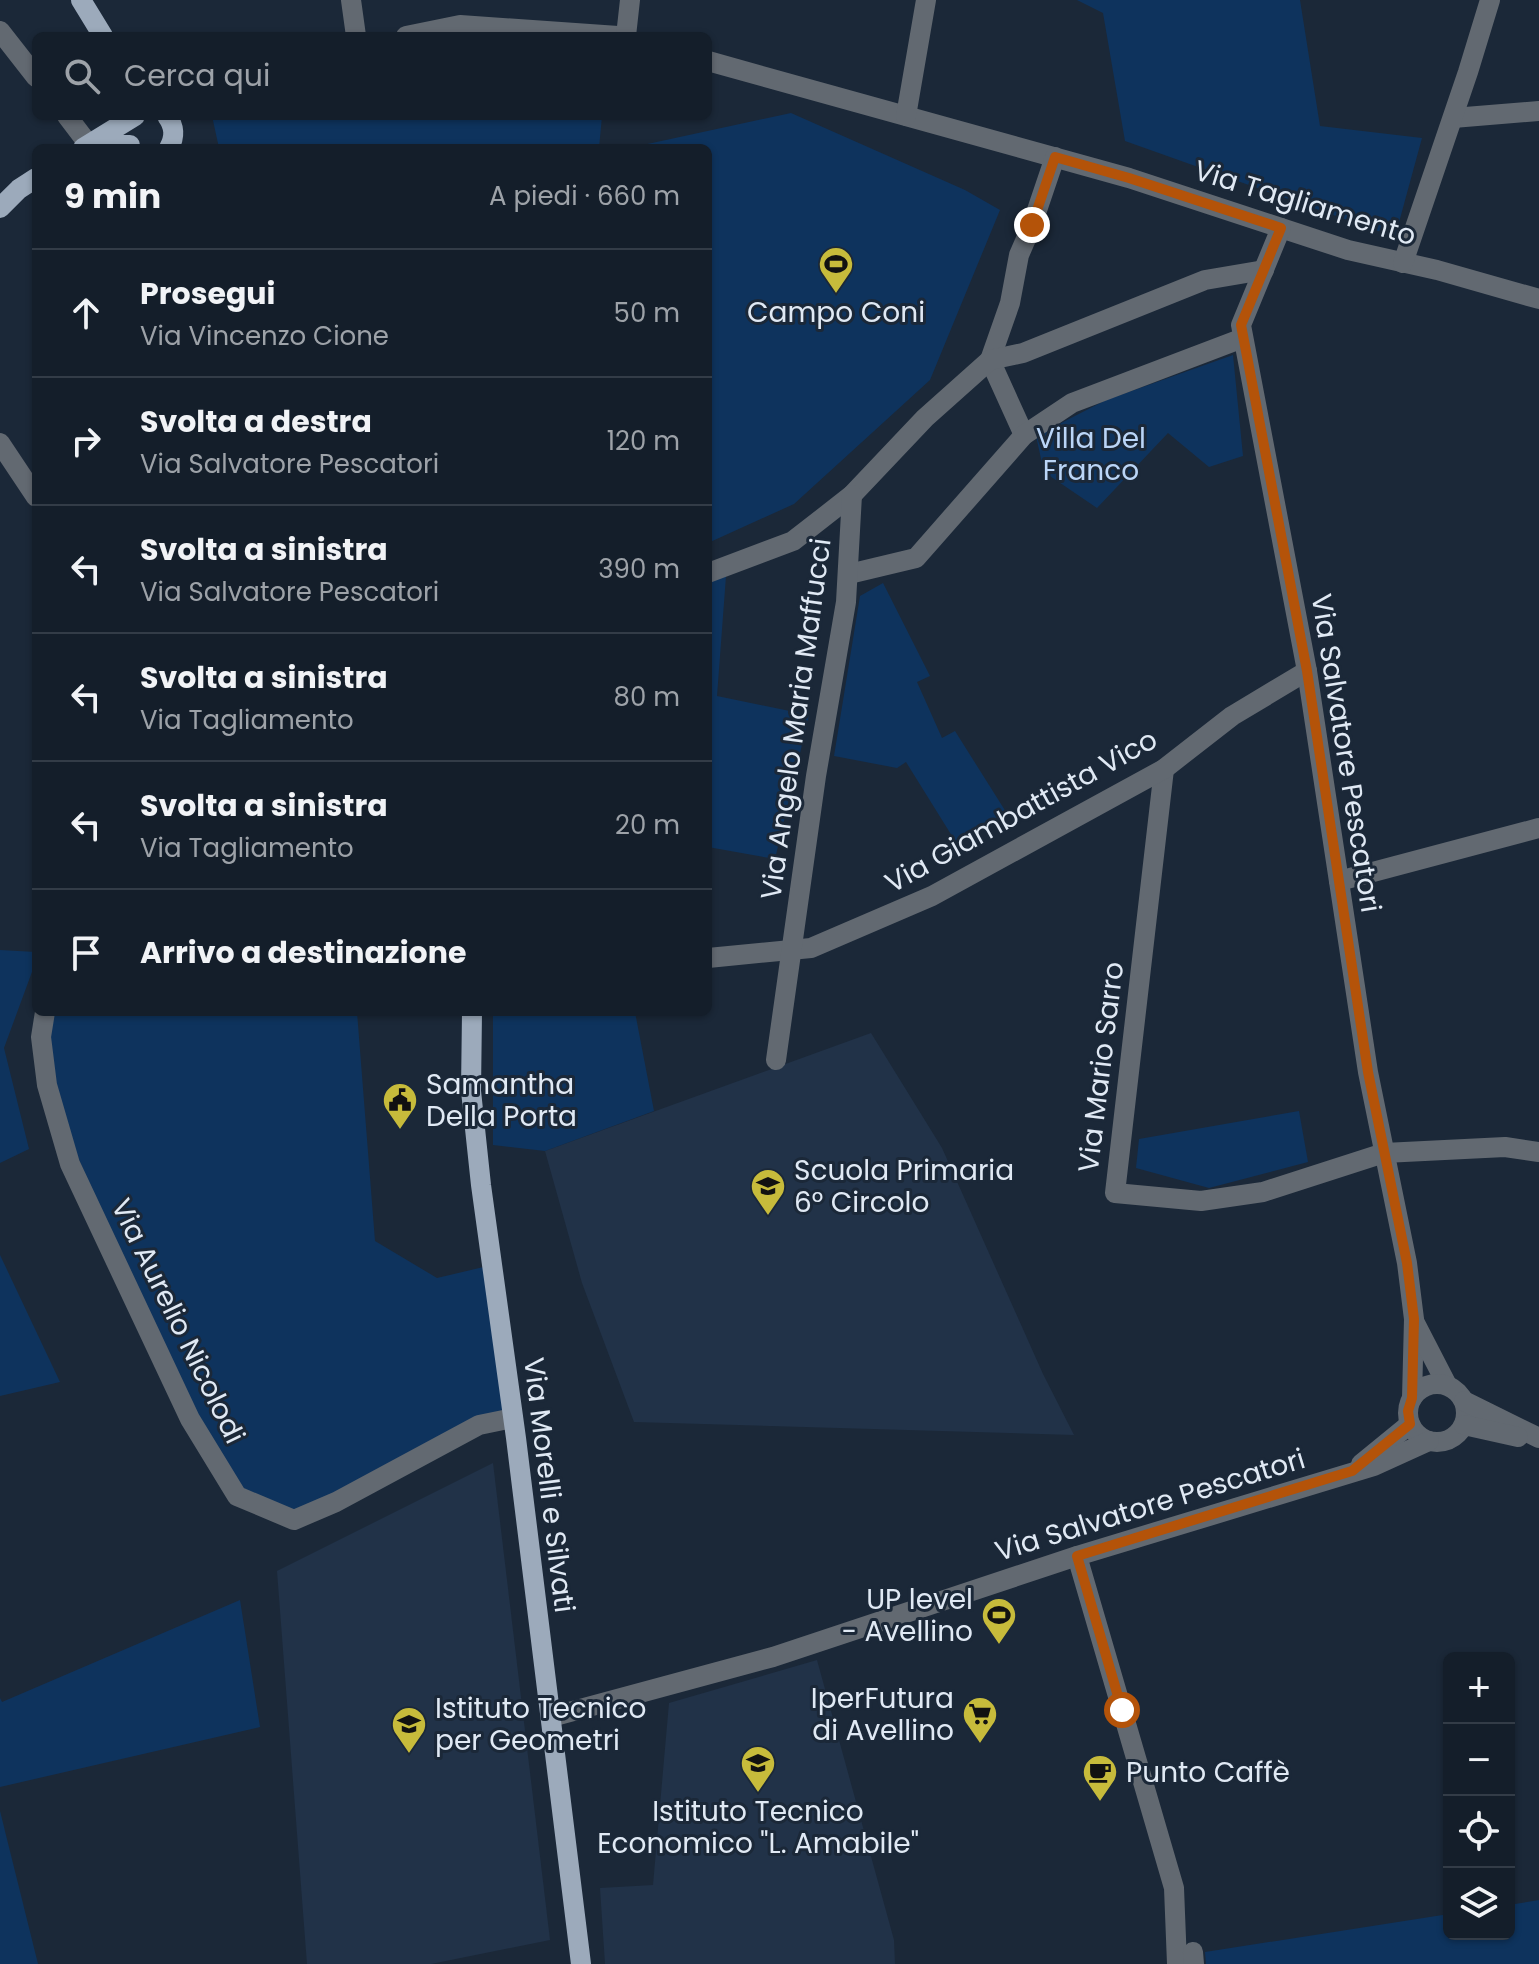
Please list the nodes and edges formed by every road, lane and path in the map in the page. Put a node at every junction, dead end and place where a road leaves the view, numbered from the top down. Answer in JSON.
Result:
{"nodes":[{"id":1,"x":81,"y":0,"type":"edge"},
{"id":2,"x":351,"y":0,"type":"edge"},
{"id":3,"x":630,"y":0,"type":"edge"},
{"id":4,"x":926,"y":0,"type":"edge"},
{"id":5,"x":1490,"y":0,"type":"edge"},
{"id":6,"x":0,"y":31,"type":"edge"},
{"id":7,"x":101,"y":32,"type":"edge"},
{"id":8,"x":355,"y":32,"type":"edge"},
{"id":9,"x":426,"y":32,"type":"edge"},
{"id":10,"x":561,"y":32,"type":"edge"},
{"id":11,"x":626,"y":32,"type":"edge"},
{"id":12,"x":712,"y":62,"type":"edge"},
{"id":13,"x":32,"y":72,"type":"edge"},
{"id":14,"x":1539,"y":111,"type":"edge"},
{"id":15,"x":906,"y":116,"type":"junction"},
{"id":16,"x":1453,"y":118,"type":"junction"},
{"id":17,"x":70,"y":120,"type":"edge"},
{"id":18,"x":130,"y":120,"type":"edge"},
{"id":19,"x":132,"y":120,"type":"edge"},
{"id":20,"x":85,"y":144,"type":"edge"},
{"id":21,"x":89,"y":144,"type":"edge"},
{"id":22,"x":131,"y":144,"type":"edge"},
{"id":23,"x":1055,"y":157,"type":"junction"},
{"id":24,"x":32,"y":181,"type":"edge"},
{"id":25,"x":0,"y":208,"type":"edge"},
{"id":26,"x":1281,"y":228,"type":"junction"},
{"id":27,"x":1403,"y":263,"type":"junction"},
{"id":28,"x":1264,"y":270,"type":"junction"},
{"id":29,"x":1539,"y":299,"type":"edge"},
{"id":30,"x":1243,"y":338,"type":"junction"},
{"id":31,"x":990,"y":360,"type":"junction"},
{"id":32,"x":1024,"y":435,"type":"junction"},
{"id":33,"x":0,"y":443,"type":"edge"},
{"id":34,"x":32,"y":491,"type":"edge"},
{"id":35,"x":852,"y":495,"type":"junction"},
{"id":36,"x":712,"y":571,"type":"edge"},
{"id":37,"x":849,"y":574,"type":"junction"},
{"id":38,"x":1307,"y":671,"type":"junction"},
{"id":39,"x":1164,"y":769,"type":"junction"},
{"id":40,"x":1539,"y":828,"type":"edge"},
{"id":41,"x":1339,"y":881,"type":"junction"},
{"id":42,"x":791,"y":950,"type":"junction"},
{"id":43,"x":712,"y":958,"type":"edge"},
{"id":44,"x":44,"y":1016,"type":"edge"},
{"id":45,"x":472,"y":1016,"type":"edge"},
{"id":46,"x":776,"y":1060,"type":"dead end"},
{"id":47,"x":1539,"y":1152,"type":"edge"},
{"id":48,"x":1384,"y":1153,"type":"junction"},
{"id":49,"x":1414,"y":1319,"type":"junction"},
{"id":50,"x":1447,"y":1385,"type":"junction"},
{"id":51,"x":1412,"y":1398,"type":"junction"},
{"id":52,"x":1464,"y":1401,"type":"junction"},
{"id":53,"x":513,"y":1418,"type":"junction"},
{"id":54,"x":1410,"y":1424,"type":"junction"},
{"id":55,"x":1464,"y":1425,"type":"junction"},
{"id":56,"x":1539,"y":1440,"type":"edge"},
{"id":57,"x":1429,"y":1441,"type":"junction"},
{"id":58,"x":1352,"y":1471,"type":"junction"},
{"id":59,"x":1077,"y":1556,"type":"junction"},
{"id":60,"x":551,"y":1717,"type":"junction"},
{"id":61,"x":1188,"y":1960,"type":"edge"},
{"id":62,"x":581,"y":1964,"type":"edge"}],
"edges":[{"from":1,"to":7,"type":"main road"},
{"from":2,"to":8,"type":"street"},
{"from":3,"to":11,"type":"street"},
{"from":4,"to":15,"type":"street"},
{"from":5,"to":16,"type":"street"},
{"from":6,"to":13,"type":"street"},
{"from":9,"to":10,"type":"street"},
{"from":12,"to":15,"type":"street","name":"Via Tagliamento"},
{"from":14,"to":16,"type":"street"},
{"from":15,"to":23,"type":"street","name":"Via Tagliamento"},
{"from":16,"to":27,"type":"street"},
{"from":17,"to":20,"type":"street"},
{"from":18,"to":21,"type":"main road"},
{"from":19,"to":22,"type":"main road"},
{"from":23,"to":26,"type":"street","name":"Via Tagliamento"},
{"from":23,"to":31,"type":"street"},
{"from":24,"to":25,"type":"main road"},
{"from":26,"to":27,"type":"street","name":"Via Tagliamento"},
{"from":26,"to":28,"type":"street","name":"Via Salvatore Pescatori"},
{"from":27,"to":29,"type":"street","name":"Via Tagliamento"},
{"from":28,"to":30,"type":"street","name":"Via Salvatore Pescatori"},
{"from":28,"to":31,"type":"street"},
{"from":30,"to":32,"type":"street"},
{"from":30,"to":38,"type":"street","name":"Via Salvatore Pescatori"},
{"from":31,"to":32,"type":"street"},
{"from":31,"to":35,"type":"street"},
{"from":32,"to":37,"type":"street"},
{"from":33,"to":34,"type":"street"},
{"from":35,"to":36,"type":"street"},
{"from":35,"to":37,"type":"street","name":"Via Angelo Maria Maffucci"},
{"from":37,"to":42,"type":"street","name":"Via Angelo Maria Maffucci"},
{"from":38,"to":39,"type":"street","name":"Via Giambattista Vico"},
{"from":38,"to":41,"type":"street","name":"Via Salvatore Pescatori"},
{"from":39,"to":42,"type":"street","name":"Via Giambattista Vico"},
{"from":39,"to":48,"type":"street","name":"Via Mario Sarro"},
{"from":40,"to":41,"type":"street"},
{"from":41,"to":48,"type":"street","name":"Via Salvatore Pescatori"},
{"from":42,"to":43,"type":"street"},
{"from":42,"to":46,"type":"street","name":"Via Angelo Maria Maffucci"},
{"from":44,"to":53,"type":"street","name":"Via Aurelio Nicolodi"},
{"from":45,"to":53,"type":"main road","name":"Via Morelli e Silvati"},
{"from":47,"to":48,"type":"street"},
{"from":48,"to":49,"type":"street","name":"Via Salvatore Pescatori"},
{"from":49,"to":50,"type":"street","name":"Via Salvatore Pescatori"},
{"from":49,"to":51,"type":"street","name":"Via Salvatore Pescatori"},
{"from":50,"to":51,"type":"street"},
{"from":50,"to":52,"type":"street"},
{"from":51,"to":54,"type":"street"},
{"from":52,"to":55,"type":"street"},
{"from":52,"to":56,"type":"street"},
{"from":53,"to":60,"type":"main road","name":"Via Morelli e Silvati"},
{"from":54,"to":57,"type":"street"},
{"from":54,"to":58,"type":"street","name":"Via Salvatore Pescatori"},
{"from":55,"to":56,"type":"street"},
{"from":55,"to":57,"type":"street"},
{"from":57,"to":58,"type":"street","name":"Via Salvatore Pescatori"},
{"from":58,"to":59,"type":"street","name":"Via Salvatore Pescatori"},
{"from":59,"to":60,"type":"street","name":"Via Salvatore Pescatori"},
{"from":59,"to":61,"type":"street"},
{"from":60,"to":62,"type":"main road","name":"Via Morelli e Silvati"}]}
